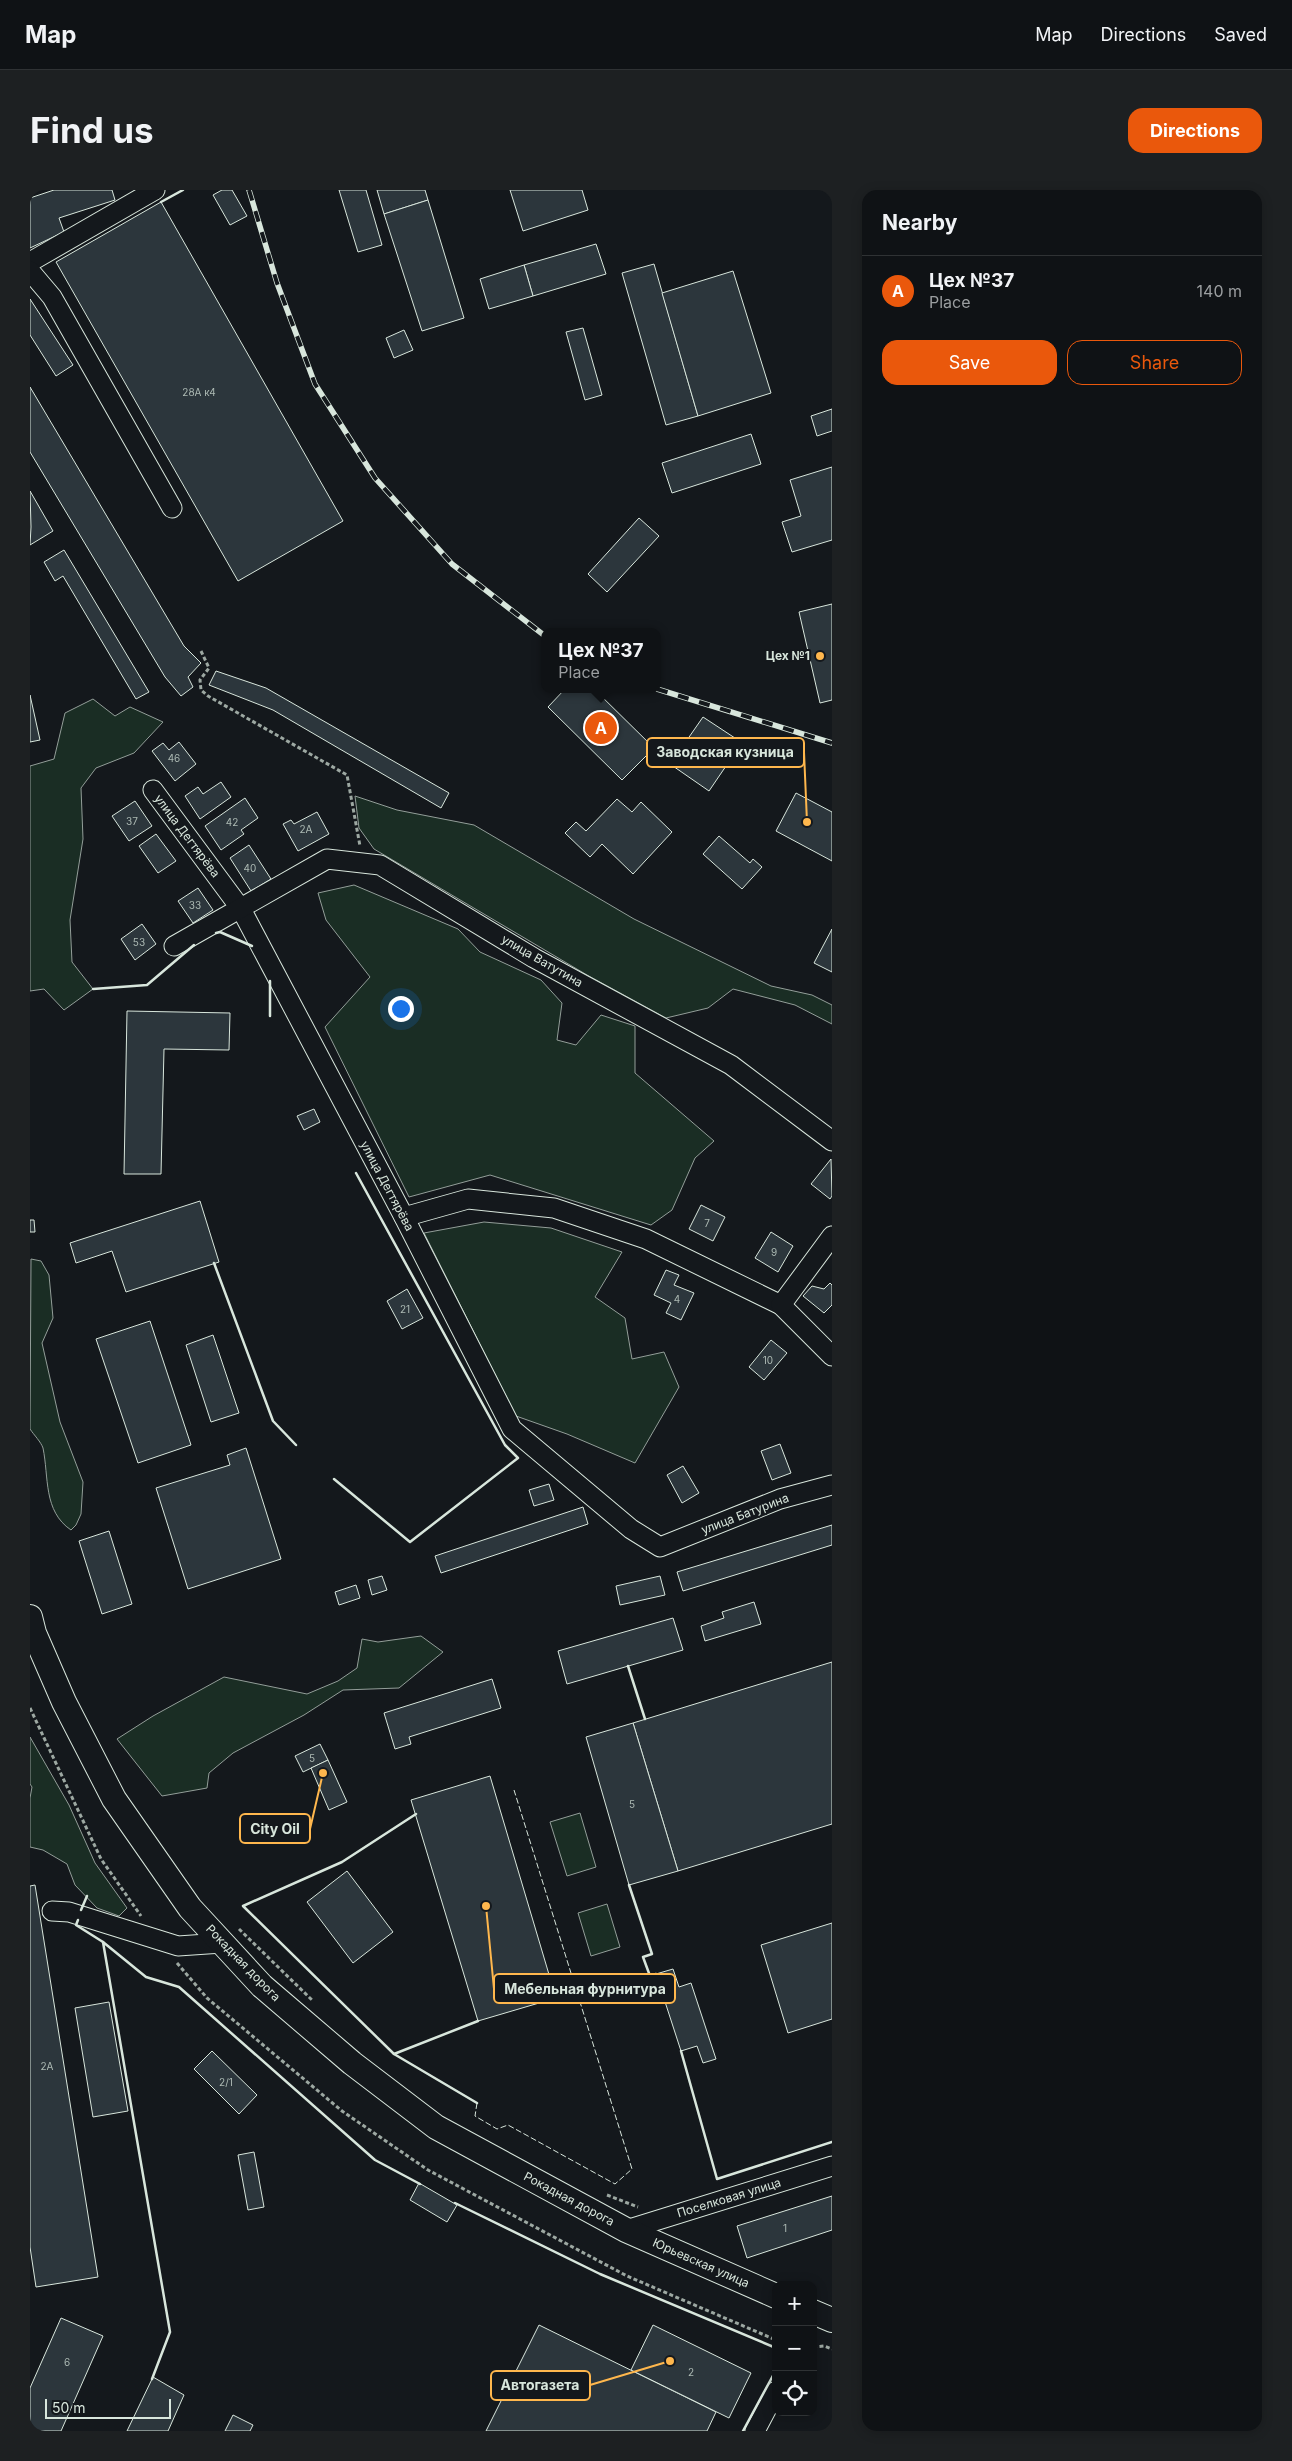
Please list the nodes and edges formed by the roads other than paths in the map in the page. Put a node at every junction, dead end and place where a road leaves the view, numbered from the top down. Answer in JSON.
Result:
{"nodes":[{"id":1,"x":155,"y":190,"type":"edge"},
{"id":2,"x":30,"y":262,"type":"edge"},
{"id":3,"x":30,"y":271,"type":"edge"},
{"id":4,"x":172,"y":508,"type":"dead end"},
{"id":5,"x":153,"y":790,"type":"dead end"},
{"id":6,"x":241,"y":909,"type":"junction"},
{"id":7,"x":174,"y":946,"type":"dead end"},
{"id":8,"x":832,"y":1140,"type":"edge"},
{"id":9,"x":404,"y":1217,"type":"junction"},
{"id":10,"x":832,"y":1236,"type":"edge"},
{"id":11,"x":781,"y":1305,"type":"junction"},
{"id":12,"x":832,"y":1356,"type":"edge"},
{"id":13,"x":832,"y":1485,"type":"edge"},
{"id":14,"x":660,"y":1547,"type":"joint"},
{"id":15,"x":30,"y":1617,"type":"edge"},
{"id":16,"x":52,"y":1911,"type":"dead end"},
{"id":17,"x":228,"y":1933,"type":"junction"},
{"id":18,"x":832,"y":2166,"type":"edge"},
{"id":19,"x":626,"y":2230,"type":"junction"},
{"id":20,"x":772,"y":2294,"type":"edge"},
{"id":21,"x":772,"y":2399,"type":"edge"},
{"id":22,"x":755,"y":2431,"type":"edge"}],
"edges":[{"from":1,"to":2,"type":"street"},
{"from":3,"to":4,"type":"street"},
{"from":5,"to":6,"type":"street","name":"улица Дегтярёва"},
{"from":6,"to":7,"type":"street","name":"улица Ватутина"},
{"from":6,"to":8,"type":"street","name":"улица Ватутина"},
{"from":6,"to":9,"type":"street","name":"улица Дегтярёва"},
{"from":9,"to":11,"type":"street"},
{"from":9,"to":14,"type":"street","name":"улица Дегтярёва"},
{"from":10,"to":11,"type":"street"},
{"from":11,"to":12,"type":"street"},
{"from":13,"to":14,"type":"street","name":"улица Батурина"},
{"from":15,"to":17,"type":"main road","name":"Рокадная дорога"},
{"from":16,"to":17,"type":"street"},
{"from":17,"to":19,"type":"main road","name":"Рокадная дорога"},
{"from":18,"to":19,"type":"street","name":"Поселковая улица"},
{"from":19,"to":20,"type":"main road","name":"Юрьевская улица"},
{"from":21,"to":22,"type":"street"}]}
